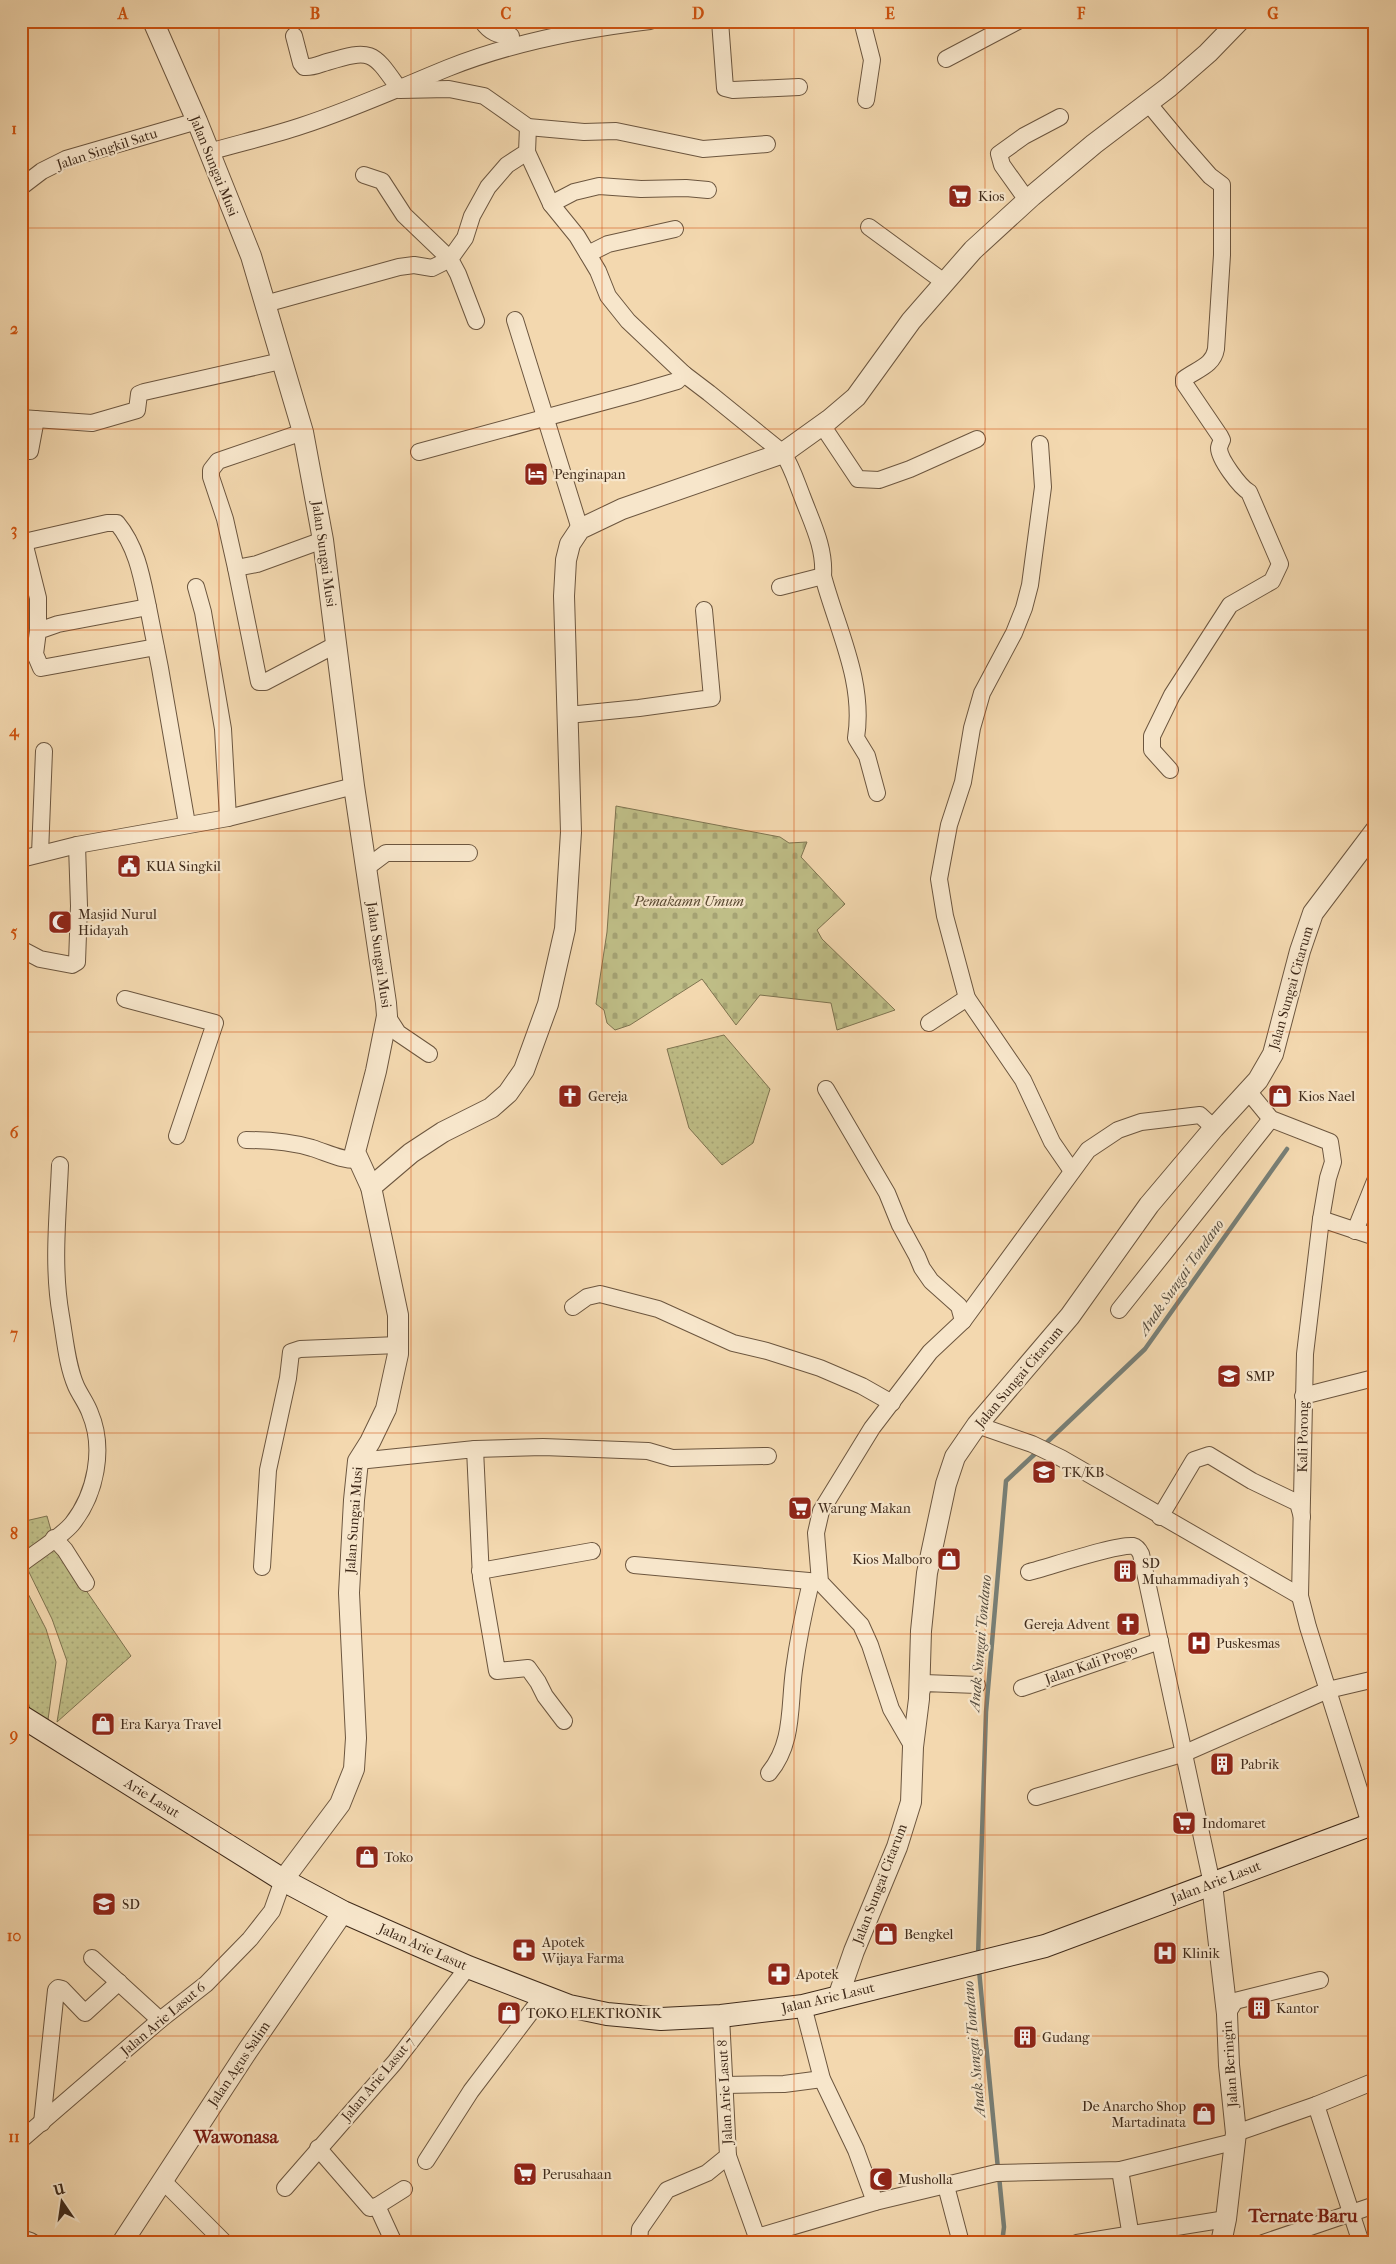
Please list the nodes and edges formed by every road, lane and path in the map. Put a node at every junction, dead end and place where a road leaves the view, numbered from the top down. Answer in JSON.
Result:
{"nodes":[{"id":1,"x":153,"y":21,"type":"edge"},
{"id":2,"x":482,"y":21,"type":"edge"},
{"id":3,"x":650,"y":21,"type":"edge"},
{"id":4,"x":720,"y":21,"type":"edge"},
{"id":5,"x":862,"y":21,"type":"edge"},
{"id":6,"x":1018,"y":21,"type":"edge"},
{"id":7,"x":1235,"y":23,"type":"edge"},
{"id":8,"x":511,"y":35,"type":"edge"},
{"id":9,"x":294,"y":36,"type":"dead end"},
{"id":10,"x":946,"y":59,"type":"dead end"},
{"id":11,"x":799,"y":87,"type":"dead end"},
{"id":12,"x":400,"y":90,"type":"junction"},
{"id":13,"x":866,"y":100,"type":"dead end"},
{"id":14,"x":1148,"y":103,"type":"junction"},
{"id":15,"x":1060,"y":117,"type":"dead end"},
{"id":16,"x":197,"y":122,"type":"junction"},
{"id":17,"x":528,"y":127,"type":"junction"},
{"id":18,"x":767,"y":144,"type":"dead end"},
{"id":19,"x":210,"y":152,"type":"junction"},
{"id":20,"x":527,"y":152,"type":"junction"},
{"id":21,"x":364,"y":175,"type":"dead end"},
{"id":22,"x":21,"y":187,"type":"edge"},
{"id":23,"x":708,"y":190,"type":"dead end"},
{"id":24,"x":1027,"y":200,"type":"junction"},
{"id":25,"x":551,"y":204,"type":"junction"},
{"id":26,"x":870,"y":227,"type":"dead end"},
{"id":27,"x":675,"y":230,"type":"dead end"},
{"id":28,"x":588,"y":254,"type":"junction"},
{"id":29,"x":450,"y":259,"type":"junction"},
{"id":30,"x":944,"y":282,"type":"junction"},
{"id":31,"x":265,"y":304,"type":"junction"},
{"id":32,"x":476,"y":320,"type":"dead end"},
{"id":33,"x":515,"y":320,"type":"dead end"},
{"id":34,"x":282,"y":361,"type":"junction"},
{"id":35,"x":684,"y":374,"type":"junction"},
{"id":36,"x":546,"y":418,"type":"junction"},
{"id":37,"x":29,"y":419,"type":"edge"},
{"id":38,"x":822,"y":425,"type":"junction"},
{"id":39,"x":303,"y":432,"type":"junction"},
{"id":40,"x":977,"y":439,"type":"dead end"},
{"id":41,"x":1040,"y":444,"type":"dead end"},
{"id":42,"x":21,"y":451,"type":"edge"},
{"id":43,"x":418,"y":452,"type":"dead end"},
{"id":44,"x":783,"y":453,"type":"junction"},
{"id":45,"x":580,"y":529,"type":"junction"},
{"id":46,"x":323,"y":540,"type":"junction"},
{"id":47,"x":23,"y":543,"type":"edge"},
{"id":48,"x":236,"y":568,"type":"junction"},
{"id":49,"x":823,"y":576,"type":"junction"},
{"id":50,"x":196,"y":587,"type":"dead end"},
{"id":51,"x":780,"y":587,"type":"dead end"},
{"id":52,"x":148,"y":608,"type":"junction"},
{"id":53,"x":704,"y":610,"type":"dead end"},
{"id":54,"x":38,"y":631,"type":"junction"},
{"id":55,"x":337,"y":644,"type":"junction"},
{"id":56,"x":156,"y":647,"type":"junction"},
{"id":57,"x":568,"y":715,"type":"junction"},
{"id":58,"x":44,"y":751,"type":"dead end"},
{"id":59,"x":1170,"y":770,"type":"dead end"},
{"id":60,"x":354,"y":786,"type":"junction"},
{"id":61,"x":877,"y":793,"type":"dead end"},
{"id":62,"x":228,"y":818,"type":"junction"},
{"id":63,"x":187,"y":824,"type":"junction"},
{"id":64,"x":1375,"y":831,"type":"edge"},
{"id":65,"x":77,"y":846,"type":"junction"},
{"id":66,"x":469,"y":853,"type":"dead end"},
{"id":67,"x":40,"y":854,"type":"junction"},
{"id":68,"x":21,"y":859,"type":"edge"},
{"id":69,"x":366,"y":868,"type":"junction"},
{"id":70,"x":21,"y":949,"type":"edge"},
{"id":71,"x":967,"y":998,"type":"junction"},
{"id":72,"x":125,"y":999,"type":"dead end"},
{"id":73,"x":387,"y":1016,"type":"junction"},
{"id":74,"x":928,"y":1023,"type":"dead end"},
{"id":75,"x":429,"y":1054,"type":"dead end"},
{"id":76,"x":826,"y":1088,"type":"dead end"},
{"id":77,"x":1248,"y":1091,"type":"junction"},
{"id":78,"x":1271,"y":1118,"type":"junction"},
{"id":79,"x":1214,"y":1128,"type":"junction"},
{"id":80,"x":177,"y":1136,"type":"dead end"},
{"id":81,"x":246,"y":1140,"type":"dead end"},
{"id":82,"x":357,"y":1160,"type":"junction"},
{"id":83,"x":60,"y":1165,"type":"dead end"},
{"id":84,"x":1072,"y":1171,"type":"junction"},
{"id":85,"x":1375,"y":1181,"type":"edge"},
{"id":86,"x":371,"y":1187,"type":"junction"},
{"id":87,"x":1321,"y":1219,"type":"junction"},
{"id":88,"x":1355,"y":1231,"type":"junction"},
{"id":89,"x":1375,"y":1238,"type":"edge"},
{"id":90,"x":573,"y":1308,"type":"dead end"},
{"id":91,"x":1119,"y":1310,"type":"dead end"},
{"id":92,"x":963,"y":1321,"type":"junction"},
{"id":93,"x":398,"y":1345,"type":"junction"},
{"id":94,"x":1370,"y":1379,"type":"dead end"},
{"id":95,"x":1304,"y":1396,"type":"junction"},
{"id":96,"x":892,"y":1402,"type":"junction"},
{"id":97,"x":978,"y":1425,"type":"junction"},
{"id":98,"x":476,"y":1449,"type":"junction"},
{"id":99,"x":768,"y":1456,"type":"dead end"},
{"id":100,"x":358,"y":1461,"type":"junction"},
{"id":101,"x":1160,"y":1517,"type":"junction"},
{"id":102,"x":1302,"y":1520,"type":"junction"},
{"id":103,"x":54,"y":1538,"type":"junction"},
{"id":104,"x":592,"y":1551,"type":"dead end"},
{"id":105,"x":21,"y":1564,"type":"edge"},
{"id":106,"x":634,"y":1565,"type":"dead end"},
{"id":107,"x":262,"y":1567,"type":"dead end"},
{"id":108,"x":480,"y":1572,"type":"junction"},
{"id":109,"x":1029,"y":1572,"type":"dead end"},
{"id":110,"x":86,"y":1582,"type":"dead end"},
{"id":111,"x":816,"y":1582,"type":"junction"},
{"id":112,"x":1300,"y":1596,"type":"junction"},
{"id":113,"x":1160,"y":1641,"type":"junction"},
{"id":114,"x":1375,"y":1679,"type":"edge"},
{"id":115,"x":977,"y":1685,"type":"dead end"},
{"id":116,"x":1022,"y":1688,"type":"dead end"},
{"id":117,"x":1328,"y":1690,"type":"junction"},
{"id":118,"x":919,"y":1699,"type":"junction"},
{"id":119,"x":21,"y":1716,"type":"edge"},
{"id":120,"x":564,"y":1721,"type":"dead end"},
{"id":121,"x":913,"y":1747,"type":"junction"},
{"id":122,"x":1185,"y":1752,"type":"junction"},
{"id":123,"x":769,"y":1773,"type":"dead end"},
{"id":124,"x":1036,"y":1797,"type":"dead end"},
{"id":125,"x":1372,"y":1824,"type":"edge"},
{"id":126,"x":283,"y":1880,"type":"junction"},
{"id":127,"x":1212,"y":1884,"type":"junction"},
{"id":128,"x":342,"y":1912,"type":"junction"},
{"id":129,"x":92,"y":1958,"type":"dead end"},
{"id":130,"x":468,"y":1968,"type":"junction"},
{"id":131,"x":1320,"y":1980,"type":"dead end"},
{"id":132,"x":119,"y":1982,"type":"junction"},
{"id":133,"x":542,"y":1996,"type":"junction"},
{"id":134,"x":838,"y":1997,"type":"junction"},
{"id":135,"x":803,"y":2006,"type":"junction"},
{"id":136,"x":1227,"y":2014,"type":"junction"},
{"id":137,"x":721,"y":2016,"type":"junction"},
{"id":138,"x":160,"y":2020,"type":"junction"},
{"id":139,"x":822,"y":2079,"type":"junction"},
{"id":140,"x":1375,"y":2081,"type":"edge"},
{"id":141,"x":725,"y":2085,"type":"junction"},
{"id":142,"x":1316,"y":2105,"type":"junction"},
{"id":143,"x":42,"y":2123,"type":"junction"},
{"id":144,"x":1234,"y":2137,"type":"junction"},
{"id":145,"x":21,"y":2140,"type":"edge"},
{"id":146,"x":318,"y":2148,"type":"junction"},
{"id":147,"x":728,"y":2156,"type":"junction"},
{"id":148,"x":426,"y":2161,"type":"dead end"},
{"id":149,"x":1120,"y":2170,"type":"junction"},
{"id":150,"x":162,"y":2180,"type":"junction"},
{"id":151,"x":946,"y":2186,"type":"junction"},
{"id":152,"x":285,"y":2188,"type":"dead end"},
{"id":153,"x":404,"y":2189,"type":"dead end"},
{"id":154,"x":876,"y":2202,"type":"junction"},
{"id":155,"x":1375,"y":2204,"type":"edge"},
{"id":156,"x":377,"y":2206,"type":"junction"},
{"id":157,"x":1352,"y":2212,"type":"junction"},
{"id":158,"x":1226,"y":2219,"type":"junction"},
{"id":159,"x":1131,"y":2238,"type":"edge"},
{"id":160,"x":21,"y":2240,"type":"edge"},
{"id":161,"x":758,"y":2240,"type":"edge"},
{"id":162,"x":30,"y":2243,"type":"edge"},
{"id":163,"x":122,"y":2243,"type":"edge"},
{"id":164,"x":225,"y":2243,"type":"edge"},
{"id":165,"x":394,"y":2243,"type":"edge"},
{"id":166,"x":639,"y":2243,"type":"edge"},
{"id":167,"x":961,"y":2243,"type":"edge"},
{"id":168,"x":1077,"y":2243,"type":"edge"},
{"id":169,"x":1220,"y":2243,"type":"edge"},
{"id":170,"x":1263,"y":2243,"type":"edge"},
{"id":171,"x":1361,"y":2243,"type":"edge"}],
"edges":[{"from":1,"to":16,"type":"street","name":"Jalan Sungai Musi"},
{"from":2,"to":8,"type":"street"},
{"from":3,"to":8,"type":"street"},
{"from":4,"to":11,"type":"street"},
{"from":5,"to":13,"type":"street"},
{"from":6,"to":10,"type":"street"},
{"from":7,"to":14,"type":"street"},
{"from":8,"to":12,"type":"street"},
{"from":9,"to":12,"type":"street"},
{"from":12,"to":17,"type":"street"},
{"from":12,"to":19,"type":"street"},
{"from":14,"to":24,"type":"street"},
{"from":14,"to":59,"type":"street"},
{"from":15,"to":24,"type":"street"},
{"from":16,"to":19,"type":"street","name":"Jalan Sungai Musi"},
{"from":16,"to":22,"type":"street","name":"Jalan Singkil Satu"},
{"from":17,"to":18,"type":"street"},
{"from":17,"to":20,"type":"street"},
{"from":19,"to":31,"type":"street","name":"Jalan Sungai Musi"},
{"from":20,"to":25,"type":"street"},
{"from":20,"to":29,"type":"street"},
{"from":21,"to":29,"type":"street"},
{"from":23,"to":25,"type":"street"},
{"from":24,"to":30,"type":"street"},
{"from":25,"to":28,"type":"street"},
{"from":26,"to":30,"type":"street"},
{"from":27,"to":28,"type":"street"},
{"from":28,"to":35,"type":"street"},
{"from":29,"to":31,"type":"street"},
{"from":29,"to":32,"type":"street"},
{"from":30,"to":38,"type":"street"},
{"from":31,"to":34,"type":"street","name":"Jalan Sungai Musi"},
{"from":33,"to":36,"type":"street"},
{"from":34,"to":37,"type":"street"},
{"from":34,"to":39,"type":"street","name":"Jalan Sungai Musi"},
{"from":35,"to":36,"type":"street"},
{"from":35,"to":44,"type":"street"},
{"from":36,"to":43,"type":"street"},
{"from":36,"to":45,"type":"street"},
{"from":37,"to":42,"type":"street"},
{"from":38,"to":40,"type":"street"},
{"from":38,"to":44,"type":"street"},
{"from":39,"to":46,"type":"street","name":"Jalan Sungai Musi"},
{"from":39,"to":48,"type":"street"},
{"from":41,"to":71,"type":"street"},
{"from":44,"to":45,"type":"street"},
{"from":44,"to":49,"type":"street"},
{"from":45,"to":57,"type":"street"},
{"from":46,"to":48,"type":"street"},
{"from":46,"to":55,"type":"street","name":"Jalan Sungai Musi"},
{"from":47,"to":52,"type":"street"},
{"from":47,"to":54,"type":"street"},
{"from":48,"to":55,"type":"street"},
{"from":49,"to":51,"type":"street"},
{"from":49,"to":61,"type":"street"},
{"from":50,"to":62,"type":"street"},
{"from":52,"to":54,"type":"street"},
{"from":52,"to":56,"type":"street"},
{"from":53,"to":57,"type":"street"},
{"from":54,"to":56,"type":"street"},
{"from":55,"to":60,"type":"street","name":"Jalan Sungai Musi"},
{"from":56,"to":63,"type":"street"},
{"from":57,"to":86,"type":"street"},
{"from":58,"to":67,"type":"street"},
{"from":60,"to":62,"type":"street"},
{"from":60,"to":69,"type":"street","name":"Jalan Sungai Musi"},
{"from":62,"to":63,"type":"street"},
{"from":63,"to":65,"type":"street"},
{"from":64,"to":77,"type":"street","name":"Jalan Sungai Citarum"},
{"from":65,"to":67,"type":"street"},
{"from":65,"to":70,"type":"street"},
{"from":66,"to":69,"type":"street"},
{"from":67,"to":68,"type":"street"},
{"from":69,"to":73,"type":"street","name":"Jalan Sungai Musi"},
{"from":71,"to":74,"type":"street"},
{"from":71,"to":84,"type":"street"},
{"from":72,"to":80,"type":"street"},
{"from":73,"to":75,"type":"street"},
{"from":73,"to":82,"type":"street","name":"Jalan Sungai Musi"},
{"from":76,"to":92,"type":"street"},
{"from":77,"to":78,"type":"street","name":"Kali Porong"},
{"from":77,"to":79,"type":"street","name":"Jalan Sungai Citarum"},
{"from":78,"to":87,"type":"street","name":"Kali Porong"},
{"from":78,"to":91,"type":"street"},
{"from":79,"to":84,"type":"street"},
{"from":79,"to":97,"type":"street","name":"Jalan Sungai Citarum"},
{"from":81,"to":82,"type":"street"},
{"from":82,"to":86,"type":"street","name":"Jalan Sungai Musi"},
{"from":83,"to":103,"type":"street"},
{"from":84,"to":92,"type":"street"},
{"from":85,"to":88,"type":"street"},
{"from":86,"to":93,"type":"street","name":"Jalan Sungai Musi"},
{"from":87,"to":88,"type":"street"},
{"from":87,"to":95,"type":"street","name":"Kali Porong"},
{"from":88,"to":89,"type":"street"},
{"from":90,"to":96,"type":"street"},
{"from":92,"to":96,"type":"street"},
{"from":93,"to":100,"type":"street","name":"Jalan Sungai Musi"},
{"from":93,"to":107,"type":"street"},
{"from":94,"to":95,"type":"street"},
{"from":95,"to":102,"type":"street","name":"Kali Porong"},
{"from":96,"to":111,"type":"street"},
{"from":97,"to":101,"type":"street"},
{"from":97,"to":118,"type":"street","name":"Jalan Sungai Citarum"},
{"from":98,"to":99,"type":"street"},
{"from":98,"to":100,"type":"street"},
{"from":98,"to":108,"type":"street"},
{"from":100,"to":126,"type":"street","name":"Jalan Sungai Musi"},
{"from":101,"to":102,"type":"street"},
{"from":101,"to":112,"type":"street"},
{"from":102,"to":112,"type":"street","name":"Kali Porong"},
{"from":103,"to":105,"type":"street"},
{"from":103,"to":110,"type":"street"},
{"from":104,"to":108,"type":"street"},
{"from":106,"to":111,"type":"street"},
{"from":108,"to":120,"type":"street"},
{"from":109,"to":113,"type":"street"},
{"from":111,"to":121,"type":"street"},
{"from":111,"to":123,"type":"street"},
{"from":112,"to":117,"type":"street","name":"Kali Porong"},
{"from":113,"to":116,"type":"street","name":"Jalan Kali Progo"},
{"from":113,"to":122,"type":"street"},
{"from":114,"to":117,"type":"street"},
{"from":115,"to":118,"type":"street"},
{"from":117,"to":122,"type":"street"},
{"from":117,"to":125,"type":"street","name":"Kali Porong"},
{"from":118,"to":121,"type":"street","name":"Jalan Sungai Citarum"},
{"from":119,"to":126,"type":"main road","name":"Arie Lasut"},
{"from":121,"to":134,"type":"street","name":"Jalan Sungai Citarum"},
{"from":122,"to":124,"type":"street"},
{"from":122,"to":127,"type":"street"},
{"from":125,"to":127,"type":"main road","name":"Jalan Arie Lasut"},
{"from":126,"to":128,"type":"main road","name":"Jalan Arie Lasut"},
{"from":126,"to":138,"type":"street","name":"Jalan Arie Lasut 6"},
{"from":127,"to":134,"type":"main road","name":"Jalan Arie Lasut"},
{"from":127,"to":136,"type":"street","name":"Jalan Beringin"},
{"from":128,"to":130,"type":"main road","name":"Jalan Arie Lasut"},
{"from":128,"to":150,"type":"street","name":"Jalan Agus Salim"},
{"from":129,"to":132,"type":"street"},
{"from":130,"to":133,"type":"main road","name":"Jalan Arie Lasut"},
{"from":130,"to":146,"type":"street","name":"Jalan Arie Lasut 7"},
{"from":131,"to":136,"type":"street"},
{"from":132,"to":138,"type":"street"},
{"from":132,"to":143,"type":"street"},
{"from":133,"to":137,"type":"main road","name":"Jalan Arie Lasut"},
{"from":133,"to":148,"type":"street"},
{"from":134,"to":135,"type":"main road","name":"Jalan Arie Lasut"},
{"from":135,"to":137,"type":"main road","name":"Jalan Arie Lasut"},
{"from":135,"to":139,"type":"street"},
{"from":136,"to":144,"type":"street","name":"Jalan Beringin"},
{"from":137,"to":141,"type":"street","name":"Jalan Arie Lasut 8"},
{"from":138,"to":143,"type":"street","name":"Jalan Arie Lasut 6"},
{"from":139,"to":141,"type":"street"},
{"from":139,"to":154,"type":"street"},
{"from":140,"to":142,"type":"street"},
{"from":141,"to":147,"type":"street","name":"Jalan Arie Lasut 8"},
{"from":142,"to":144,"type":"street"},
{"from":142,"to":157,"type":"street"},
{"from":143,"to":145,"type":"street","name":"Jalan Arie Lasut 6"},
{"from":144,"to":149,"type":"street"},
{"from":144,"to":158,"type":"street","name":"Jalan Beringin"},
{"from":146,"to":152,"type":"street","name":"Jalan Arie Lasut 7"},
{"from":146,"to":156,"type":"street"},
{"from":147,"to":161,"type":"street"},
{"from":147,"to":166,"type":"street","name":"Jalan Arie Lasut 8"},
{"from":149,"to":151,"type":"street"},
{"from":149,"to":159,"type":"street"},
{"from":150,"to":163,"type":"street","name":"Jalan Agus Salim"},
{"from":150,"to":164,"type":"street"},
{"from":151,"to":154,"type":"street"},
{"from":151,"to":167,"type":"street"},
{"from":153,"to":156,"type":"street"},
{"from":154,"to":161,"type":"street"},
{"from":155,"to":157,"type":"street"},
{"from":156,"to":165,"type":"street"},
{"from":157,"to":170,"type":"street"},
{"from":157,"to":171,"type":"street"},
{"from":158,"to":159,"type":"street"},
{"from":158,"to":169,"type":"street","name":"Jalan Beringin"},
{"from":159,"to":168,"type":"street"},
{"from":160,"to":162,"type":"street"}]}
